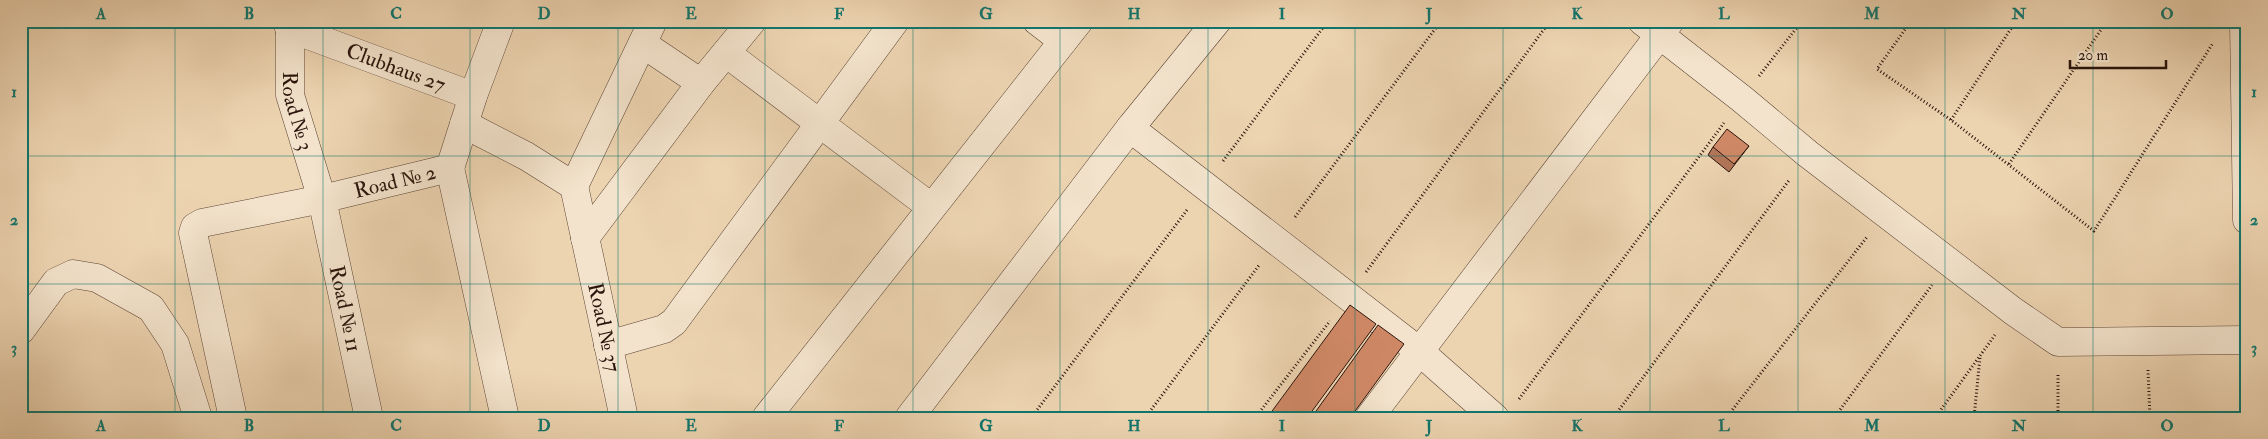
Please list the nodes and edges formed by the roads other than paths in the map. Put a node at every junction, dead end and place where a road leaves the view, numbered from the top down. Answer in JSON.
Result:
{"nodes":[{"id":1,"x":501,"y":21,"type":"edge"},
{"id":2,"x":752,"y":21,"type":"edge"},
{"id":3,"x":895,"y":21,"type":"edge"},
{"id":4,"x":1036,"y":21,"type":"edge"},
{"id":5,"x":1217,"y":21,"type":"edge"},
{"id":6,"x":2244,"y":21,"type":"edge"},
{"id":7,"x":289,"y":24,"type":"edge"},
{"id":8,"x":1657,"y":26,"type":"edge"},
{"id":9,"x":1071,"y":31,"type":"edge"},
{"id":10,"x":648,"y":32,"type":"edge"},
{"id":11,"x":726,"y":53,"type":"junction"},
{"id":12,"x":701,"y":83,"type":"junction"},
{"id":13,"x":473,"y":96,"type":"junction"},
{"id":14,"x":464,"y":124,"type":"junction"},
{"id":15,"x":819,"y":125,"type":"junction"},
{"id":16,"x":1130,"y":128,"type":"junction"},
{"id":17,"x":450,"y":168,"type":"junction"},
{"id":18,"x":574,"y":186,"type":"junction"},
{"id":19,"x":322,"y":199,"type":"junction"},
{"id":20,"x":931,"y":207,"type":"junction"},
{"id":21,"x":2247,"y":220,"type":"edge"},
{"id":22,"x":585,"y":238,"type":"junction"},
{"id":23,"x":21,"y":330,"type":"edge"},
{"id":24,"x":2247,"y":340,"type":"edge"},
{"id":25,"x":608,"y":345,"type":"junction"},
{"id":26,"x":1419,"y":351,"type":"junction"},
{"id":27,"x":198,"y":418,"type":"edge"},
{"id":28,"x":233,"y":418,"type":"edge"},
{"id":29,"x":369,"y":418,"type":"edge"},
{"id":30,"x":505,"y":418,"type":"edge"},
{"id":31,"x":624,"y":418,"type":"edge"},
{"id":32,"x":766,"y":418,"type":"edge"},
{"id":33,"x":909,"y":418,"type":"edge"},
{"id":34,"x":1369,"y":418,"type":"edge"},
{"id":35,"x":1495,"y":418,"type":"edge"}],
"edges":[{"from":1,"to":13,"type":"street","name":"Road № 2"},
{"from":2,"to":11,"type":"street"},
{"from":3,"to":15,"type":"street"},
{"from":4,"to":9,"type":"street"},
{"from":5,"to":16,"type":"street"},
{"from":6,"to":21,"type":"street"},
{"from":7,"to":13,"type":"street","name":"Clubhaus 27"},
{"from":7,"to":19,"type":"street","name":"Road № 3"},
{"from":8,"to":24,"type":"street"},
{"from":8,"to":26,"type":"street"},
{"from":9,"to":20,"type":"street"},
{"from":10,"to":12,"type":"street"},
{"from":10,"to":18,"type":"street"},
{"from":11,"to":12,"type":"street"},
{"from":11,"to":15,"type":"street"},
{"from":12,"to":22,"type":"street"},
{"from":13,"to":14,"type":"street","name":"Road № 2"},
{"from":14,"to":17,"type":"street","name":"Road № 2"},
{"from":14,"to":18,"type":"street"},
{"from":15,"to":20,"type":"street"},
{"from":15,"to":25,"type":"street"},
{"from":16,"to":26,"type":"street"},
{"from":16,"to":33,"type":"street"},
{"from":17,"to":19,"type":"street","name":"Road № 2"},
{"from":17,"to":30,"type":"street"},
{"from":18,"to":22,"type":"street","name":"Road № 37"},
{"from":19,"to":28,"type":"street","name":"Road № 2"},
{"from":19,"to":29,"type":"street","name":"Road № 11"},
{"from":20,"to":32,"type":"street"},
{"from":22,"to":25,"type":"street","name":"Road № 37"},
{"from":23,"to":27,"type":"street"},
{"from":25,"to":31,"type":"street","name":"Road № 37"},
{"from":26,"to":34,"type":"street"},
{"from":26,"to":35,"type":"street"}]}
